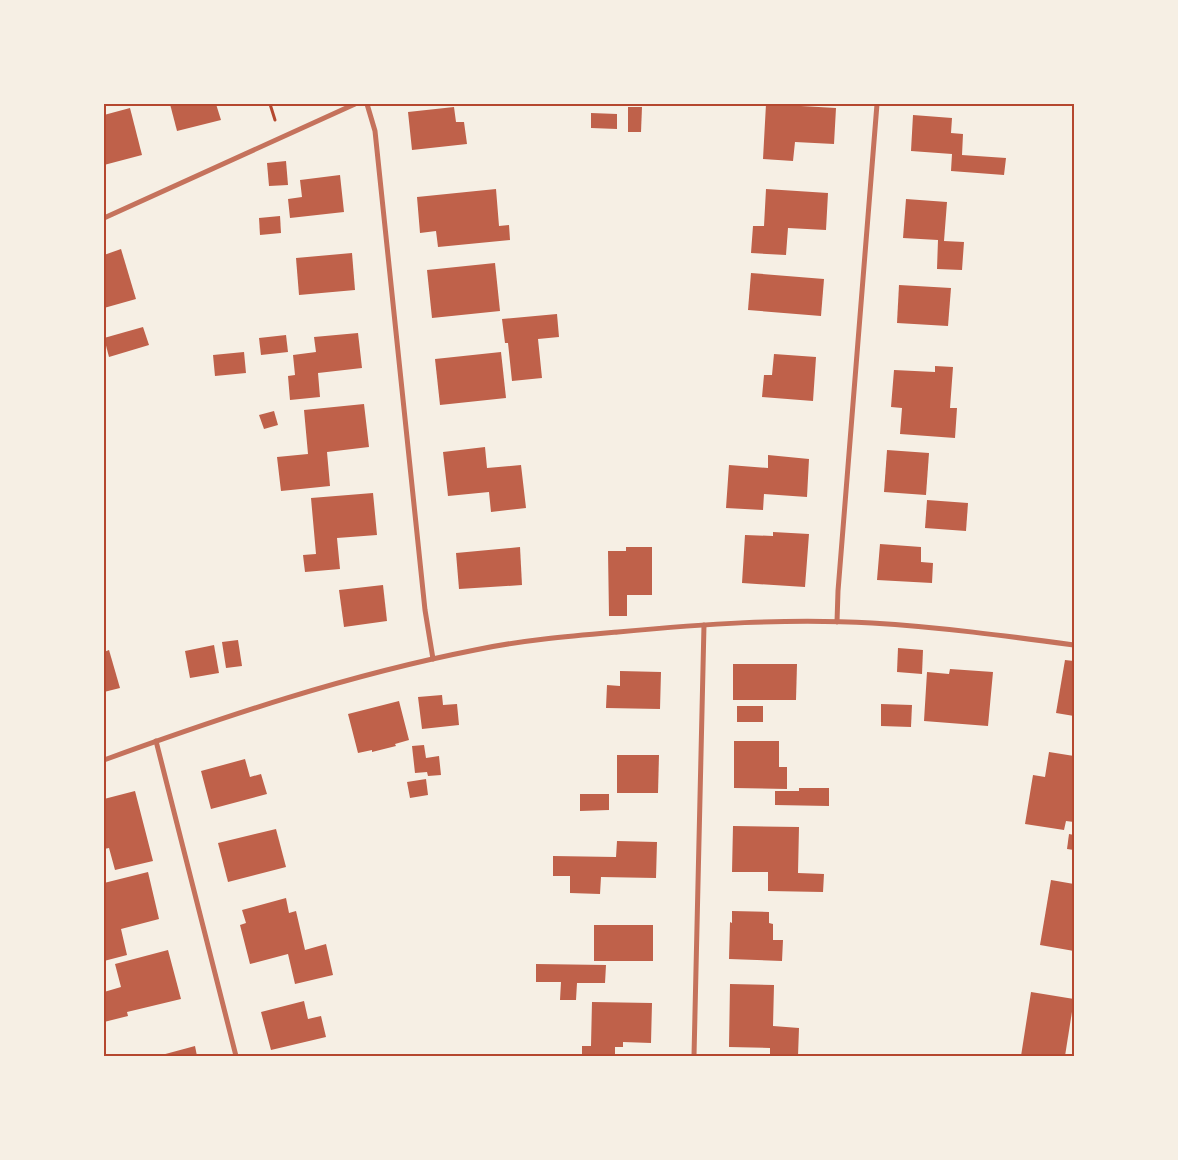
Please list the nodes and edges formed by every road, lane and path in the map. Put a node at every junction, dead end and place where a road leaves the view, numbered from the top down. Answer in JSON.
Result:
{"nodes":[{"id":1,"x":355,"y":104,"type":"edge"},
{"id":2,"x":366,"y":104,"type":"edge"},
{"id":3,"x":877,"y":104,"type":"edge"},
{"id":4,"x":104,"y":218,"type":"edge"},
{"id":5,"x":837,"y":622,"type":"junction"},
{"id":6,"x":704,"y":625,"type":"junction"},
{"id":7,"x":1074,"y":645,"type":"edge"},
{"id":8,"x":433,"y":659,"type":"junction"},
{"id":9,"x":156,"y":741,"type":"junction"},
{"id":10,"x":104,"y":760,"type":"edge"},
{"id":11,"x":236,"y":1056,"type":"edge"},
{"id":12,"x":694,"y":1056,"type":"edge"}],
"edges":[{"from":1,"to":4,"type":"street"},
{"from":2,"to":8,"type":"street"},
{"from":3,"to":5,"type":"street"},
{"from":5,"to":6,"type":"street"},
{"from":5,"to":7,"type":"street"},
{"from":6,"to":8,"type":"street"},
{"from":6,"to":12,"type":"street"},
{"from":8,"to":9,"type":"street"},
{"from":9,"to":10,"type":"street"},
{"from":9,"to":11,"type":"street"}]}
